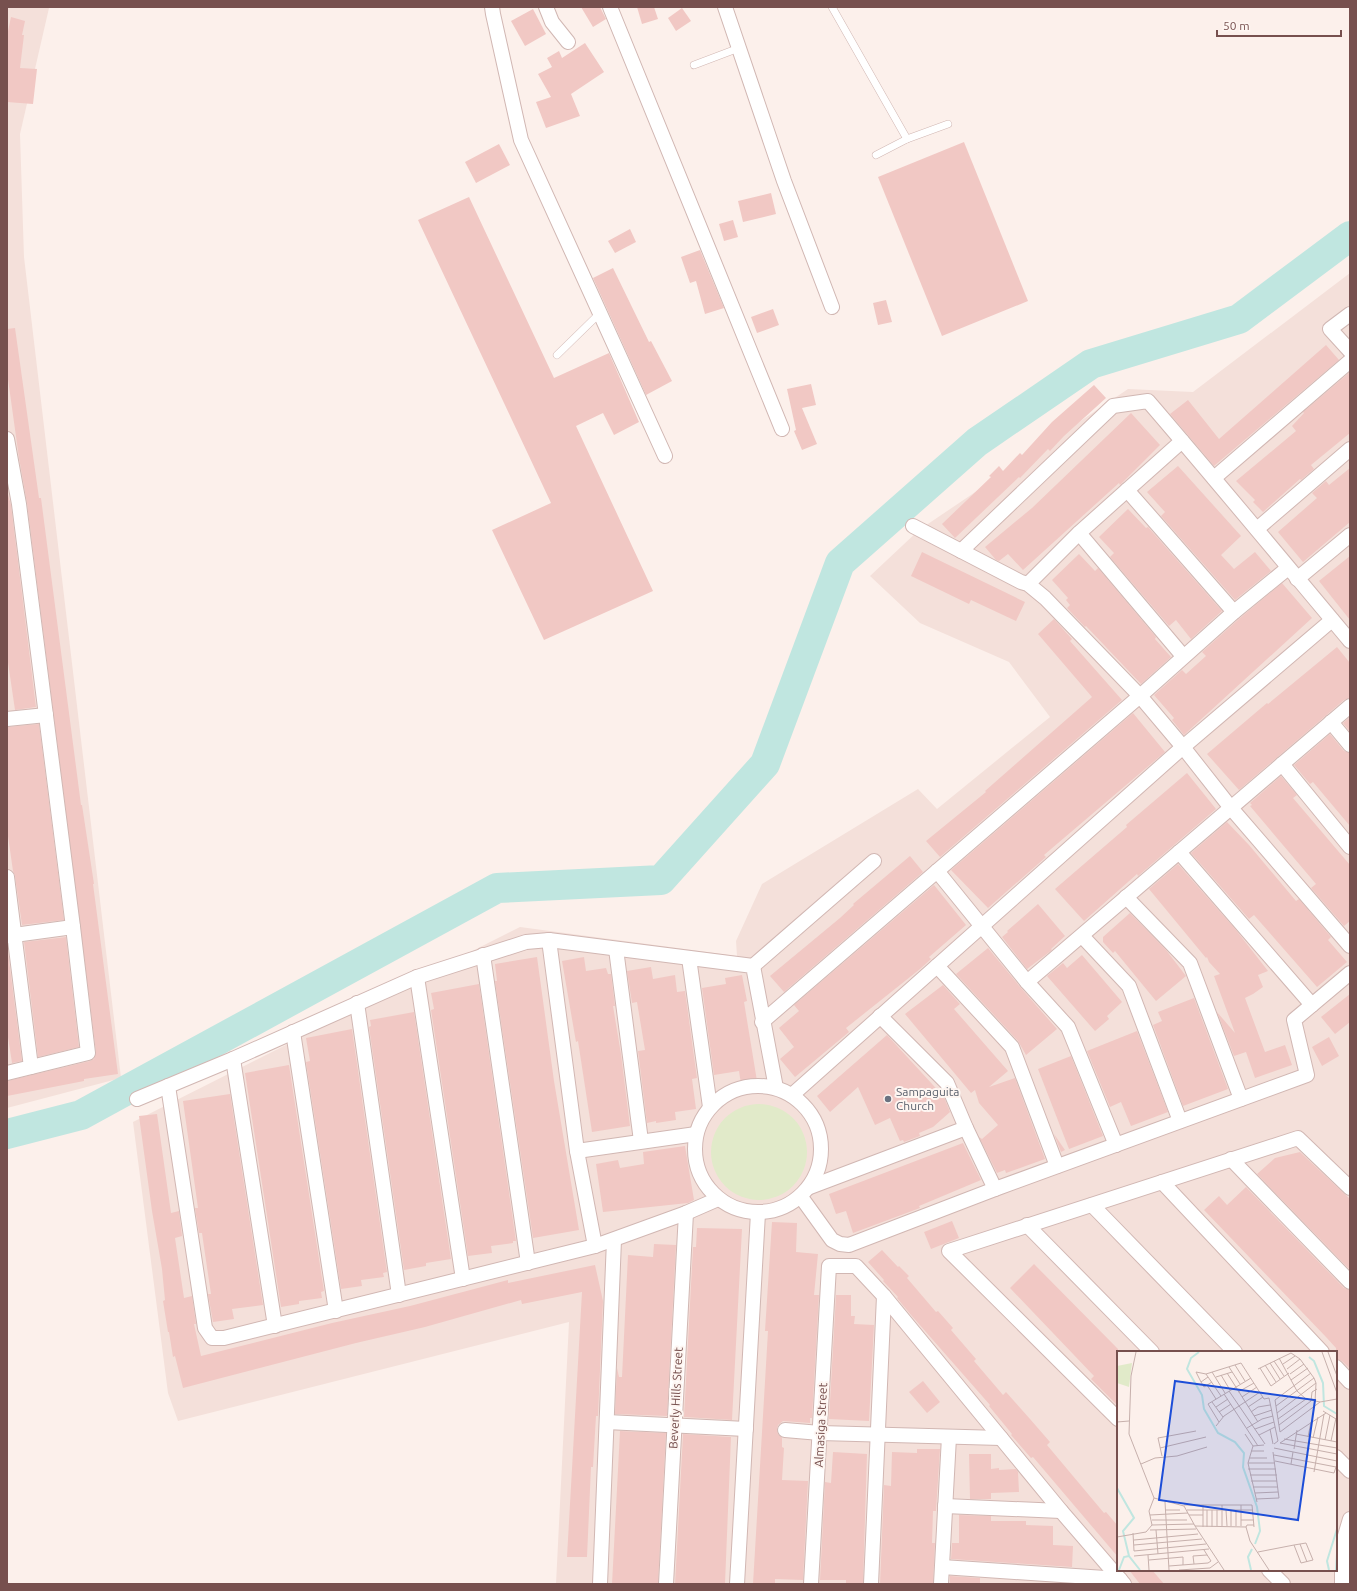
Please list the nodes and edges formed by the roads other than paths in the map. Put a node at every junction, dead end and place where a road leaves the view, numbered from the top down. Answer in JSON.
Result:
{"nodes":[{"id":1,"x":492,"y":7,"type":"edge"},
{"id":2,"x":546,"y":7,"type":"edge"},
{"id":3,"x":610,"y":7,"type":"edge"},
{"id":4,"x":725,"y":7,"type":"edge"},
{"id":5,"x":832,"y":7,"type":"edge"},
{"id":6,"x":568,"y":42,"type":"dead end"},
{"id":7,"x":739,"y":48,"type":"junction"},
{"id":8,"x":694,"y":64,"type":"dead end"},
{"id":9,"x":948,"y":124,"type":"dead end"},
{"id":10,"x":907,"y":139,"type":"junction"},
{"id":11,"x":876,"y":155,"type":"dead end"},
{"id":12,"x":832,"y":307,"type":"dead end"},
{"id":13,"x":599,"y":314,"type":"junction"},
{"id":14,"x":1350,"y":314,"type":"edge"},
{"id":15,"x":1350,"y":351,"type":"edge"},
{"id":16,"x":557,"y":355,"type":"dead end"},
{"id":17,"x":1350,"y":361,"type":"edge"},
{"id":18,"x":782,"y":429,"type":"dead end"},
{"id":19,"x":7,"y":439,"type":"edge"},
{"id":20,"x":1182,"y":441,"type":"junction"},
{"id":21,"x":1350,"y":449,"type":"edge"},
{"id":22,"x":665,"y":456,"type":"dead end"},
{"id":23,"x":1214,"y":478,"type":"junction"},
{"id":24,"x":1128,"y":490,"type":"junction"},
{"id":25,"x":13,"y":505,"type":"edge"},
{"id":26,"x":913,"y":526,"type":"dead end"},
{"id":27,"x":1258,"y":529,"type":"junction"},
{"id":28,"x":1079,"y":533,"type":"junction"},
{"id":29,"x":1350,"y":535,"type":"edge"},
{"id":30,"x":961,"y":551,"type":"junction"},
{"id":31,"x":1293,"y":573,"type":"junction"},
{"id":32,"x":1028,"y":584,"type":"junction"},
{"id":33,"x":1234,"y":612,"type":"junction"},
{"id":34,"x":1340,"y":623,"type":"edge"},
{"id":35,"x":1350,"y":641,"type":"edge"},
{"id":36,"x":1183,"y":656,"type":"junction"},
{"id":37,"x":1140,"y":696,"type":"junction"},
{"id":38,"x":1350,"y":706,"type":"edge"},
{"id":39,"x":46,"y":714,"type":"junction"},
{"id":40,"x":7,"y":719,"type":"edge"},
{"id":41,"x":1332,"y":722,"type":"junction"},
{"id":42,"x":1350,"y":745,"type":"edge"},
{"id":43,"x":1183,"y":747,"type":"junction"},
{"id":44,"x":1282,"y":764,"type":"junction"},
{"id":45,"x":1231,"y":808,"type":"junction"},
{"id":46,"x":1350,"y":847,"type":"edge"},
{"id":47,"x":1179,"y":852,"type":"junction"},
{"id":48,"x":874,"y":861,"type":"dead end"},
{"id":49,"x":937,"y":871,"type":"junction"},
{"id":50,"x":7,"y":878,"type":"edge"},
{"id":51,"x":1126,"y":897,"type":"junction"},
{"id":52,"x":73,"y":927,"type":"junction"},
{"id":53,"x":981,"y":927,"type":"junction"},
{"id":54,"x":11,"y":935,"type":"edge"},
{"id":55,"x":1082,"y":936,"type":"junction"},
{"id":56,"x":549,"y":940,"type":"junction"},
{"id":57,"x":1350,"y":946,"type":"edge"},
{"id":58,"x":616,"y":949,"type":"junction"},
{"id":59,"x":483,"y":955,"type":"junction"},
{"id":60,"x":689,"y":958,"type":"junction"},
{"id":61,"x":752,"y":966,"type":"junction"},
{"id":62,"x":937,"y":966,"type":"junction"},
{"id":63,"x":1350,"y":973,"type":"edge"},
{"id":64,"x":417,"y":977,"type":"junction"},
{"id":65,"x":1027,"y":982,"type":"junction"},
{"id":66,"x":357,"y":1003,"type":"junction"},
{"id":67,"x":1312,"y":1005,"type":"junction"},
{"id":68,"x":880,"y":1016,"type":"junction"},
{"id":69,"x":762,"y":1022,"type":"junction"},
{"id":70,"x":293,"y":1032,"type":"junction"},
{"id":71,"x":233,"y":1059,"type":"junction"},
{"id":72,"x":31,"y":1067,"type":"junction"},
{"id":73,"x":7,"y":1073,"type":"edge"},
{"id":74,"x":168,"y":1086,"type":"junction"},
{"id":75,"x":776,"y":1088,"type":"junction"},
{"id":76,"x":792,"y":1095,"type":"junction"},
{"id":77,"x":137,"y":1099,"type":"dead end"},
{"id":78,"x":1241,"y":1099,"type":"junction"},
{"id":79,"x":710,"y":1107,"type":"junction"},
{"id":80,"x":1180,"y":1121,"type":"junction"},
{"id":81,"x":966,"y":1128,"type":"junction"},
{"id":82,"x":696,"y":1134,"type":"junction"},
{"id":83,"x":641,"y":1140,"type":"junction"},
{"id":84,"x":1116,"y":1145,"type":"junction"},
{"id":85,"x":577,"y":1151,"type":"junction"},
{"id":86,"x":1231,"y":1159,"type":"junction"},
{"id":87,"x":1057,"y":1166,"type":"junction"},
{"id":88,"x":1162,"y":1182,"type":"junction"},
{"id":89,"x":1350,"y":1188,"type":"edge"},
{"id":90,"x":995,"y":1189,"type":"junction"},
{"id":91,"x":805,"y":1192,"type":"junction"},
{"id":92,"x":718,"y":1199,"type":"junction"},
{"id":93,"x":1092,"y":1205,"type":"junction"},
{"id":94,"x":686,"y":1213,"type":"junction"},
{"id":95,"x":758,"y":1213,"type":"junction"},
{"id":96,"x":1027,"y":1226,"type":"junction"},
{"id":97,"x":614,"y":1240,"type":"junction"},
{"id":98,"x":595,"y":1246,"type":"junction"},
{"id":99,"x":528,"y":1263,"type":"junction"},
{"id":100,"x":463,"y":1279,"type":"junction"},
{"id":101,"x":1350,"y":1282,"type":"edge"},
{"id":102,"x":399,"y":1295,"type":"junction"},
{"id":103,"x":884,"y":1296,"type":"junction"},
{"id":104,"x":336,"y":1310,"type":"junction"},
{"id":105,"x":275,"y":1326,"type":"junction"},
{"id":106,"x":1151,"y":1351,"type":"edge"},
{"id":107,"x":1233,"y":1351,"type":"edge"},
{"id":108,"x":1321,"y":1351,"type":"edge"},
{"id":109,"x":1337,"y":1368,"type":"edge"},
{"id":110,"x":1350,"y":1382,"type":"edge"},
{"id":111,"x":1117,"y":1418,"type":"edge"},
{"id":112,"x":607,"y":1422,"type":"junction"},
{"id":113,"x":675,"y":1425,"type":"junction"},
{"id":114,"x":746,"y":1429,"type":"junction"},
{"id":115,"x":785,"y":1430,"type":"dead end"},
{"id":116,"x":820,"y":1433,"type":"junction"},
{"id":117,"x":878,"y":1435,"type":"junction"},
{"id":118,"x":949,"y":1437,"type":"junction"},
{"id":119,"x":1001,"y":1438,"type":"junction"},
{"id":120,"x":1337,"y":1458,"type":"edge"},
{"id":121,"x":1350,"y":1471,"type":"edge"},
{"id":122,"x":945,"y":1506,"type":"junction"},
{"id":123,"x":1061,"y":1511,"type":"junction"},
{"id":124,"x":1350,"y":1519,"type":"edge"},
{"id":125,"x":1343,"y":1543,"type":"edge"},
{"id":126,"x":942,"y":1567,"type":"junction"},
{"id":127,"x":1270,"y":1571,"type":"edge"},
{"id":128,"x":1122,"y":1582,"type":"edge"},
{"id":129,"x":600,"y":1584,"type":"edge"},
{"id":130,"x":666,"y":1584,"type":"edge"},
{"id":131,"x":737,"y":1584,"type":"edge"},
{"id":132,"x":811,"y":1584,"type":"edge"},
{"id":133,"x":871,"y":1584,"type":"edge"},
{"id":134,"x":941,"y":1584,"type":"edge"},
{"id":135,"x":1283,"y":1584,"type":"edge"},
{"id":136,"x":1342,"y":1584,"type":"edge"}],
"edges":[{"from":1,"to":13,"type":"street"},
{"from":2,"to":6,"type":"street"},
{"from":3,"to":18,"type":"street"},
{"from":4,"to":7,"type":"street"},
{"from":5,"to":10,"type":"lane"},
{"from":7,"to":8,"type":"lane"},
{"from":7,"to":12,"type":"street"},
{"from":9,"to":10,"type":"lane"},
{"from":10,"to":11,"type":"lane"},
{"from":13,"to":16,"type":"lane"},
{"from":13,"to":22,"type":"street"},
{"from":14,"to":15,"type":"street"},
{"from":17,"to":23,"type":"street"},
{"from":19,"to":25,"type":"street"},
{"from":20,"to":23,"type":"street"},
{"from":20,"to":24,"type":"street"},
{"from":20,"to":30,"type":"street"},
{"from":21,"to":27,"type":"street"},
{"from":23,"to":27,"type":"street"},
{"from":24,"to":28,"type":"street"},
{"from":24,"to":33,"type":"street"},
{"from":25,"to":39,"type":"street"},
{"from":26,"to":30,"type":"street"},
{"from":27,"to":31,"type":"street"},
{"from":28,"to":32,"type":"street"},
{"from":28,"to":36,"type":"street"},
{"from":29,"to":31,"type":"street"},
{"from":30,"to":32,"type":"street"},
{"from":31,"to":33,"type":"street"},
{"from":31,"to":34,"type":"street"},
{"from":32,"to":37,"type":"street"},
{"from":33,"to":36,"type":"street"},
{"from":34,"to":35,"type":"street"},
{"from":34,"to":43,"type":"street"},
{"from":36,"to":37,"type":"street"},
{"from":37,"to":43,"type":"street"},
{"from":37,"to":49,"type":"street"},
{"from":38,"to":41,"type":"street"},
{"from":39,"to":40,"type":"street"},
{"from":39,"to":52,"type":"street"},
{"from":41,"to":42,"type":"street"},
{"from":41,"to":44,"type":"street"},
{"from":43,"to":45,"type":"street"},
{"from":43,"to":53,"type":"street"},
{"from":44,"to":45,"type":"street"},
{"from":44,"to":46,"type":"street"},
{"from":45,"to":47,"type":"street"},
{"from":45,"to":57,"type":"street"},
{"from":47,"to":51,"type":"street"},
{"from":47,"to":67,"type":"street"},
{"from":48,"to":61,"type":"street"},
{"from":49,"to":53,"type":"street"},
{"from":49,"to":69,"type":"street"},
{"from":50,"to":54,"type":"street"},
{"from":51,"to":55,"type":"street"},
{"from":51,"to":78,"type":"street"},
{"from":52,"to":54,"type":"street"},
{"from":52,"to":72,"type":"street"},
{"from":53,"to":62,"type":"street"},
{"from":53,"to":65,"type":"street"},
{"from":54,"to":72,"type":"street"},
{"from":55,"to":65,"type":"street"},
{"from":55,"to":80,"type":"street"},
{"from":56,"to":58,"type":"street"},
{"from":56,"to":59,"type":"street"},
{"from":56,"to":85,"type":"street"},
{"from":58,"to":60,"type":"street"},
{"from":58,"to":83,"type":"street"},
{"from":59,"to":64,"type":"street"},
{"from":59,"to":99,"type":"street"},
{"from":60,"to":61,"type":"street"},
{"from":60,"to":79,"type":"street"},
{"from":61,"to":69,"type":"street"},
{"from":62,"to":68,"type":"street"},
{"from":62,"to":87,"type":"street"},
{"from":63,"to":67,"type":"street"},
{"from":64,"to":66,"type":"street"},
{"from":64,"to":100,"type":"street"},
{"from":65,"to":84,"type":"street"},
{"from":66,"to":70,"type":"street"},
{"from":66,"to":102,"type":"street"},
{"from":67,"to":78,"type":"street"},
{"from":68,"to":76,"type":"street"},
{"from":68,"to":81,"type":"street"},
{"from":69,"to":75,"type":"street"},
{"from":70,"to":71,"type":"street"},
{"from":70,"to":104,"type":"street"},
{"from":71,"to":74,"type":"street"},
{"from":71,"to":105,"type":"street"},
{"from":72,"to":73,"type":"street"},
{"from":74,"to":77,"type":"street"},
{"from":74,"to":105,"type":"street"},
{"from":75,"to":76,"type":"street"},
{"from":75,"to":79,"type":"street"},
{"from":76,"to":91,"type":"street"},
{"from":78,"to":80,"type":"street"},
{"from":79,"to":82,"type":"street"},
{"from":80,"to":84,"type":"street"},
{"from":81,"to":90,"type":"street"},
{"from":81,"to":91,"type":"street"},
{"from":82,"to":83,"type":"street"},
{"from":82,"to":92,"type":"street"},
{"from":83,"to":85,"type":"street"},
{"from":84,"to":87,"type":"street"},
{"from":85,"to":98,"type":"street"},
{"from":86,"to":88,"type":"street"},
{"from":86,"to":89,"type":"street"},
{"from":86,"to":101,"type":"street"},
{"from":87,"to":90,"type":"street"},
{"from":88,"to":93,"type":"street"},
{"from":88,"to":108,"type":"street"},
{"from":90,"to":91,"type":"street"},
{"from":91,"to":95,"type":"street"},
{"from":92,"to":94,"type":"street"},
{"from":92,"to":95,"type":"street"},
{"from":93,"to":96,"type":"street"},
{"from":93,"to":107,"type":"street"},
{"from":94,"to":97,"type":"street"},
{"from":94,"to":113,"type":"street","name":"Beverly Hills Street"},
{"from":95,"to":114,"type":"street"},
{"from":96,"to":106,"type":"street"},
{"from":96,"to":111,"type":"street"},
{"from":97,"to":98,"type":"street"},
{"from":97,"to":112,"type":"street"},
{"from":98,"to":99,"type":"street"},
{"from":99,"to":100,"type":"street"},
{"from":100,"to":102,"type":"street"},
{"from":102,"to":104,"type":"street"},
{"from":103,"to":116,"type":"street","name":"Almasiga Street"},
{"from":103,"to":117,"type":"street"},
{"from":103,"to":119,"type":"street"},
{"from":104,"to":105,"type":"street"},
{"from":109,"to":110,"type":"street"},
{"from":112,"to":113,"type":"street"},
{"from":112,"to":129,"type":"street"},
{"from":113,"to":114,"type":"street"},
{"from":113,"to":130,"type":"street","name":"Beverly Hills Street"},
{"from":114,"to":131,"type":"street"},
{"from":115,"to":116,"type":"street"},
{"from":116,"to":117,"type":"street"},
{"from":116,"to":132,"type":"street","name":"Almasiga Street"},
{"from":117,"to":118,"type":"street"},
{"from":117,"to":133,"type":"street"},
{"from":118,"to":119,"type":"street"},
{"from":118,"to":122,"type":"street"},
{"from":119,"to":123,"type":"street"},
{"from":120,"to":121,"type":"street"},
{"from":122,"to":123,"type":"street"},
{"from":122,"to":126,"type":"street"},
{"from":123,"to":128,"type":"street"},
{"from":124,"to":125,"type":"street"},
{"from":125,"to":136,"type":"street"},
{"from":126,"to":128,"type":"street"},
{"from":126,"to":134,"type":"street"},
{"from":127,"to":135,"type":"street"}]}
